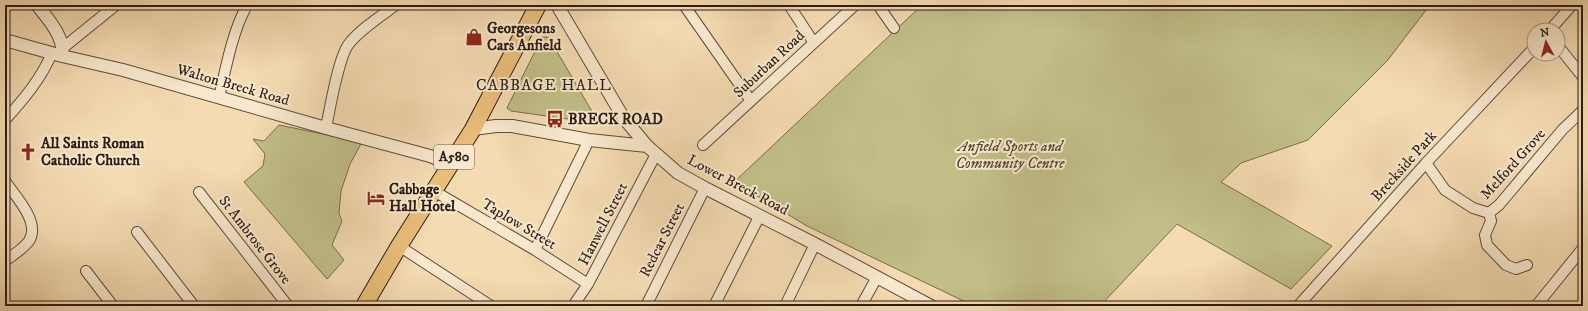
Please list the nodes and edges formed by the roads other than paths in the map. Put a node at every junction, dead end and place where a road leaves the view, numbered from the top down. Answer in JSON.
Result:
{"nodes":[{"id":1,"x":37,"y":5,"type":"edge"},
{"id":2,"x":116,"y":5,"type":"edge"},
{"id":3,"x":247,"y":5,"type":"edge"},
{"id":4,"x":396,"y":5,"type":"edge"},
{"id":5,"x":538,"y":5,"type":"edge"},
{"id":6,"x":557,"y":5,"type":"edge"},
{"id":7,"x":684,"y":5,"type":"edge"},
{"id":8,"x":789,"y":5,"type":"edge"},
{"id":9,"x":855,"y":5,"type":"edge"},
{"id":10,"x":878,"y":5,"type":"edge"},
{"id":11,"x":1572,"y":5,"type":"edge"},
{"id":12,"x":1557,"y":22,"type":"edge"},
{"id":13,"x":894,"y":28,"type":"dead end"},
{"id":14,"x":5,"y":40,"type":"edge"},
{"id":15,"x":814,"y":43,"type":"junction"},
{"id":16,"x":59,"y":52,"type":"junction"},
{"id":17,"x":1566,"y":56,"type":"edge"},
{"id":18,"x":1526,"y":57,"type":"edge"},
{"id":19,"x":1583,"y":77,"type":"edge"},
{"id":20,"x":219,"y":98,"type":"junction"},
{"id":21,"x":751,"y":101,"type":"junction"},
{"id":22,"x":1583,"y":110,"type":"edge"},
{"id":23,"x":5,"y":120,"type":"edge"},
{"id":24,"x":326,"y":128,"type":"junction"},
{"id":25,"x":473,"y":129,"type":"junction"},
{"id":26,"x":589,"y":140,"type":"junction"},
{"id":27,"x":703,"y":145,"type":"dead end"},
{"id":28,"x":652,"y":150,"type":"junction"},
{"id":29,"x":450,"y":164,"type":"junction"},
{"id":30,"x":1426,"y":164,"type":"junction"},
{"id":31,"x":5,"y":180,"type":"edge"},
{"id":32,"x":705,"y":188,"type":"junction"},
{"id":33,"x":434,"y":190,"type":"junction"},
{"id":34,"x":199,"y":192,"type":"dead end"},
{"id":35,"x":1488,"y":213,"type":"junction"},
{"id":36,"x":760,"y":216,"type":"junction"},
{"id":37,"x":137,"y":232,"type":"dead end"},
{"id":38,"x":815,"y":244,"type":"junction"},
{"id":39,"x":399,"y":246,"type":"junction"},
{"id":40,"x":1583,"y":248,"type":"edge"},
{"id":41,"x":536,"y":250,"type":"junction"},
{"id":42,"x":5,"y":262,"type":"edge"},
{"id":43,"x":1528,"y":265,"type":"dead end"},
{"id":44,"x":86,"y":271,"type":"dead end"},
{"id":45,"x":877,"y":277,"type":"junction"},
{"id":46,"x":588,"y":284,"type":"junction"},
{"id":47,"x":113,"y":306,"type":"edge"},
{"id":48,"x":194,"y":306,"type":"edge"},
{"id":49,"x":288,"y":306,"type":"edge"},
{"id":50,"x":364,"y":306,"type":"edge"},
{"id":51,"x":491,"y":306,"type":"edge"},
{"id":52,"x":572,"y":306,"type":"edge"},
{"id":53,"x":646,"y":306,"type":"edge"},
{"id":54,"x":714,"y":306,"type":"edge"},
{"id":55,"x":785,"y":306,"type":"edge"},
{"id":56,"x":861,"y":306,"type":"edge"},
{"id":57,"x":931,"y":306,"type":"edge"},
{"id":58,"x":1298,"y":306,"type":"edge"},
{"id":59,"x":1536,"y":306,"type":"edge"}],
"edges":[{"from":1,"to":16,"type":"street"},
{"from":2,"to":16,"type":"street"},
{"from":3,"to":20,"type":"street"},
{"from":4,"to":24,"type":"street"},
{"from":5,"to":25,"type":"main road","number":"A580"},
{"from":6,"to":28,"type":"street","name":"Lower Breck Road"},
{"from":7,"to":21,"type":"street"},
{"from":8,"to":15,"type":"street"},
{"from":9,"to":15,"type":"street","name":"Suburban Road"},
{"from":10,"to":13,"type":"street"},
{"from":11,"to":12,"type":"street"},
{"from":14,"to":16,"type":"street","name":"Walton Breck Road"},
{"from":15,"to":21,"type":"street","name":"Suburban Road"},
{"from":16,"to":20,"type":"street","name":"Walton Breck Road"},
{"from":16,"to":23,"type":"street"},
{"from":17,"to":19,"type":"street"},
{"from":18,"to":30,"type":"street","name":"Breckside Park"},
{"from":20,"to":24,"type":"street","name":"Walton Breck Road"},
{"from":21,"to":27,"type":"street","name":"Suburban Road"},
{"from":22,"to":35,"type":"street","name":"Melford Grove"},
{"from":24,"to":29,"type":"street","name":"Walton Breck Road"},
{"from":25,"to":26,"type":"street"},
{"from":25,"to":29,"type":"main road","number":"A580"},
{"from":26,"to":28,"type":"street"},
{"from":26,"to":41,"type":"street"},
{"from":28,"to":32,"type":"street","name":"Lower Breck Road"},
{"from":28,"to":46,"type":"street","name":"Hanwell Street"},
{"from":29,"to":33,"type":"main road","number":"A580"},
{"from":30,"to":35,"type":"street","name":"Melford Grove"},
{"from":30,"to":58,"type":"street","name":"Breckside Park"},
{"from":31,"to":42,"type":"street"},
{"from":32,"to":36,"type":"street","name":"Lower Breck Road"},
{"from":32,"to":53,"type":"street","name":"Redcar Street"},
{"from":33,"to":39,"type":"main road","number":"A580"},
{"from":33,"to":41,"type":"street","name":"Taplow Street"},
{"from":34,"to":49,"type":"street","name":"St Ambrose Grove"},
{"from":35,"to":43,"type":"street"},
{"from":36,"to":38,"type":"street","name":"Lower Breck Road"},
{"from":36,"to":54,"type":"street"},
{"from":37,"to":48,"type":"street"},
{"from":38,"to":45,"type":"street","name":"Lower Breck Road"},
{"from":38,"to":55,"type":"street"},
{"from":39,"to":50,"type":"main road","number":"A580"},
{"from":39,"to":51,"type":"street"},
{"from":40,"to":59,"type":"street"},
{"from":41,"to":46,"type":"street","name":"Taplow Street"},
{"from":44,"to":47,"type":"street"},
{"from":45,"to":56,"type":"street"},
{"from":45,"to":57,"type":"street","name":"Lower Breck Road"},
{"from":46,"to":52,"type":"street","name":"Hanwell Street"}]}
